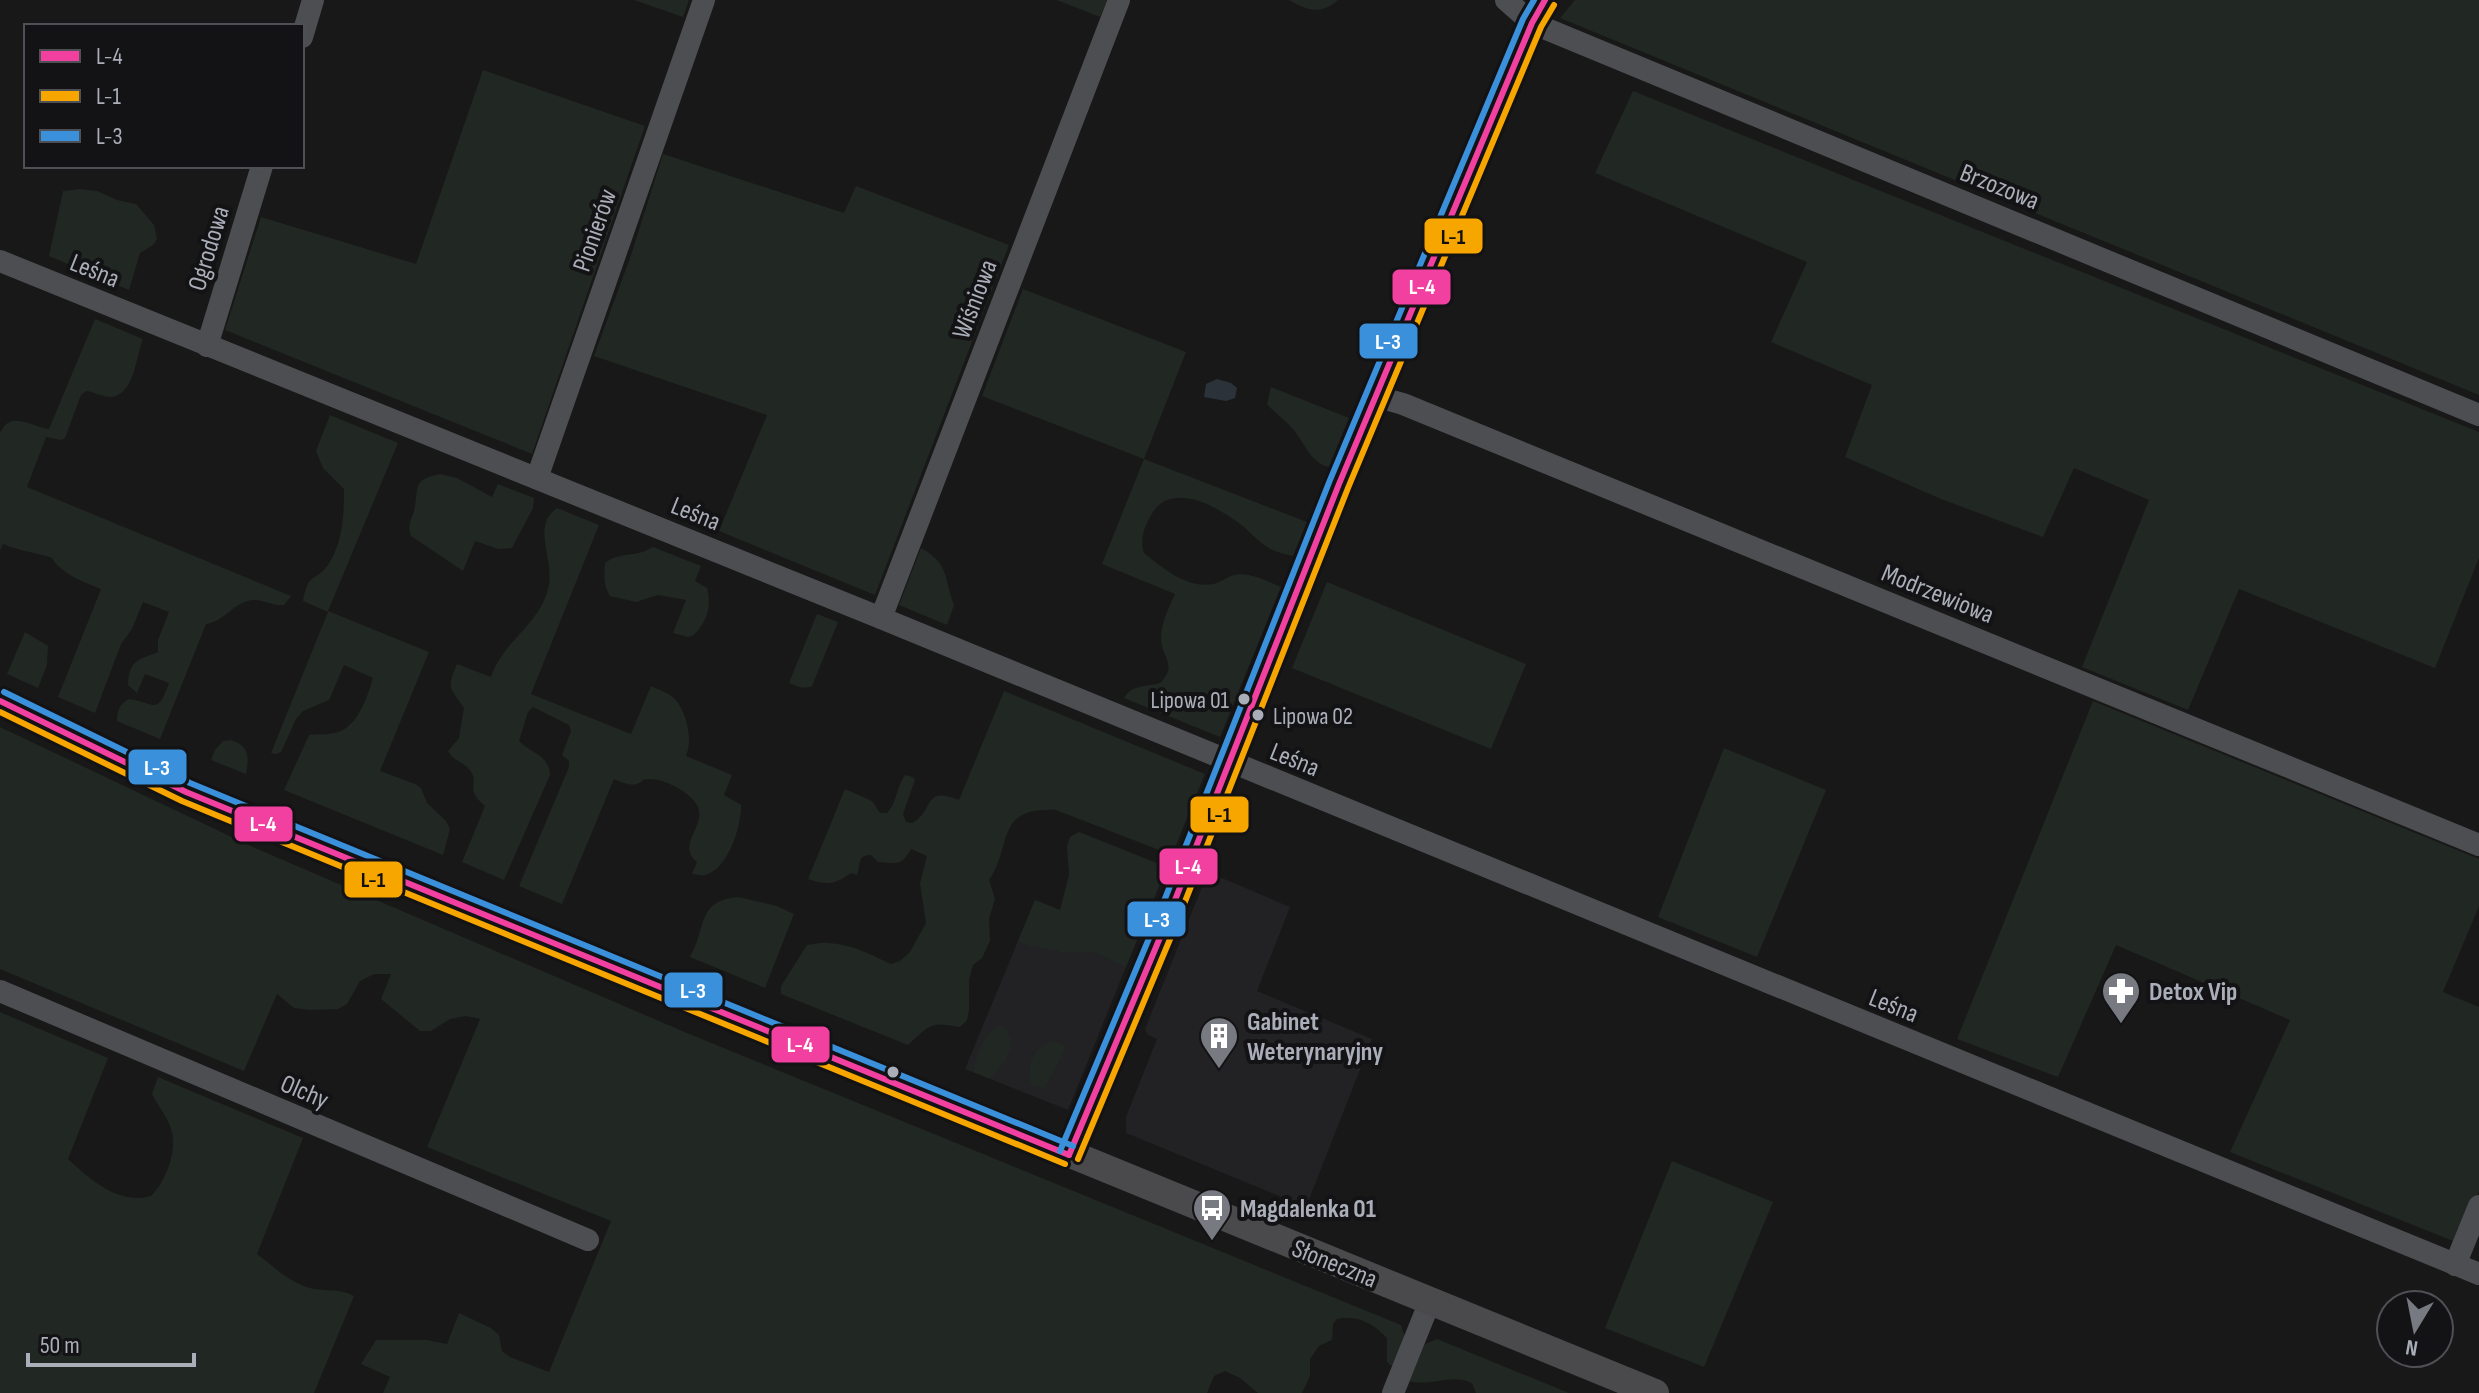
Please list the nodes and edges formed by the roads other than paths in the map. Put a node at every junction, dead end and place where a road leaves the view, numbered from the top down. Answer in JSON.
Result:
{"nodes":[{"id":1,"x":313,"y":0,"type":"edge"},
{"id":2,"x":704,"y":0,"type":"edge"},
{"id":3,"x":1119,"y":0,"type":"edge"},
{"id":4,"x":1506,"y":0,"type":"edge"},
{"id":5,"x":1545,"y":0,"type":"edge"},
{"id":6,"x":1532,"y":23,"type":"junction"},
{"id":7,"x":304,"y":30,"type":"edge"},
{"id":8,"x":261,"y":168,"type":"edge"},
{"id":9,"x":0,"y":261,"type":"edge"},
{"id":10,"x":207,"y":346,"type":"junction"},
{"id":11,"x":1375,"y":396,"type":"junction"},
{"id":12,"x":2479,"y":415,"type":"edge"},
{"id":13,"x":537,"y":478,"type":"junction"},
{"id":14,"x":881,"y":618,"type":"junction"},
{"id":15,"x":0,"y":701,"type":"edge"},
{"id":16,"x":1230,"y":762,"type":"junction"},
{"id":17,"x":2479,"y":845,"type":"edge"},
{"id":18,"x":0,"y":991,"type":"edge"},
{"id":19,"x":1069,"y":1155,"type":"junction"},
{"id":20,"x":2479,"y":1206,"type":"edge"},
{"id":21,"x":588,"y":1240,"type":"dead end"},
{"id":22,"x":2455,"y":1265,"type":"junction"},
{"id":23,"x":2479,"y":1274,"type":"edge"},
{"id":24,"x":1430,"y":1301,"type":"junction"},
{"id":25,"x":1393,"y":1393,"type":"edge"},
{"id":26,"x":1655,"y":1393,"type":"edge"}],
"edges":[{"from":1,"to":7,"type":"street"},
{"from":2,"to":13,"type":"street","name":"Pionierów"},
{"from":3,"to":14,"type":"street","name":"Wiśniowa"},
{"from":4,"to":6,"type":"street","name":"Brzozowa"},
{"from":5,"to":6,"type":"street"},
{"from":6,"to":11,"type":"street"},
{"from":6,"to":12,"type":"street","name":"Brzozowa"},
{"from":8,"to":10,"type":"street","name":"Ogrodowa"},
{"from":9,"to":10,"type":"street","name":"Leśna"},
{"from":10,"to":13,"type":"street","name":"Leśna"},
{"from":11,"to":16,"type":"street"},
{"from":11,"to":17,"type":"street","name":"Modrzewiowa"},
{"from":13,"to":14,"type":"street","name":"Leśna"},
{"from":14,"to":16,"type":"street","name":"Leśna"},
{"from":15,"to":19,"type":"main road","name":"Słoneczna"},
{"from":16,"to":19,"type":"street"},
{"from":16,"to":22,"type":"street","name":"Leśna"},
{"from":18,"to":21,"type":"street","name":"Olchy"},
{"from":19,"to":24,"type":"main road","name":"Słoneczna"},
{"from":20,"to":22,"type":"street"},
{"from":22,"to":23,"type":"street","name":"Leśna"},
{"from":24,"to":25,"type":"street"},
{"from":24,"to":26,"type":"main road","name":"Słoneczna"}]}
